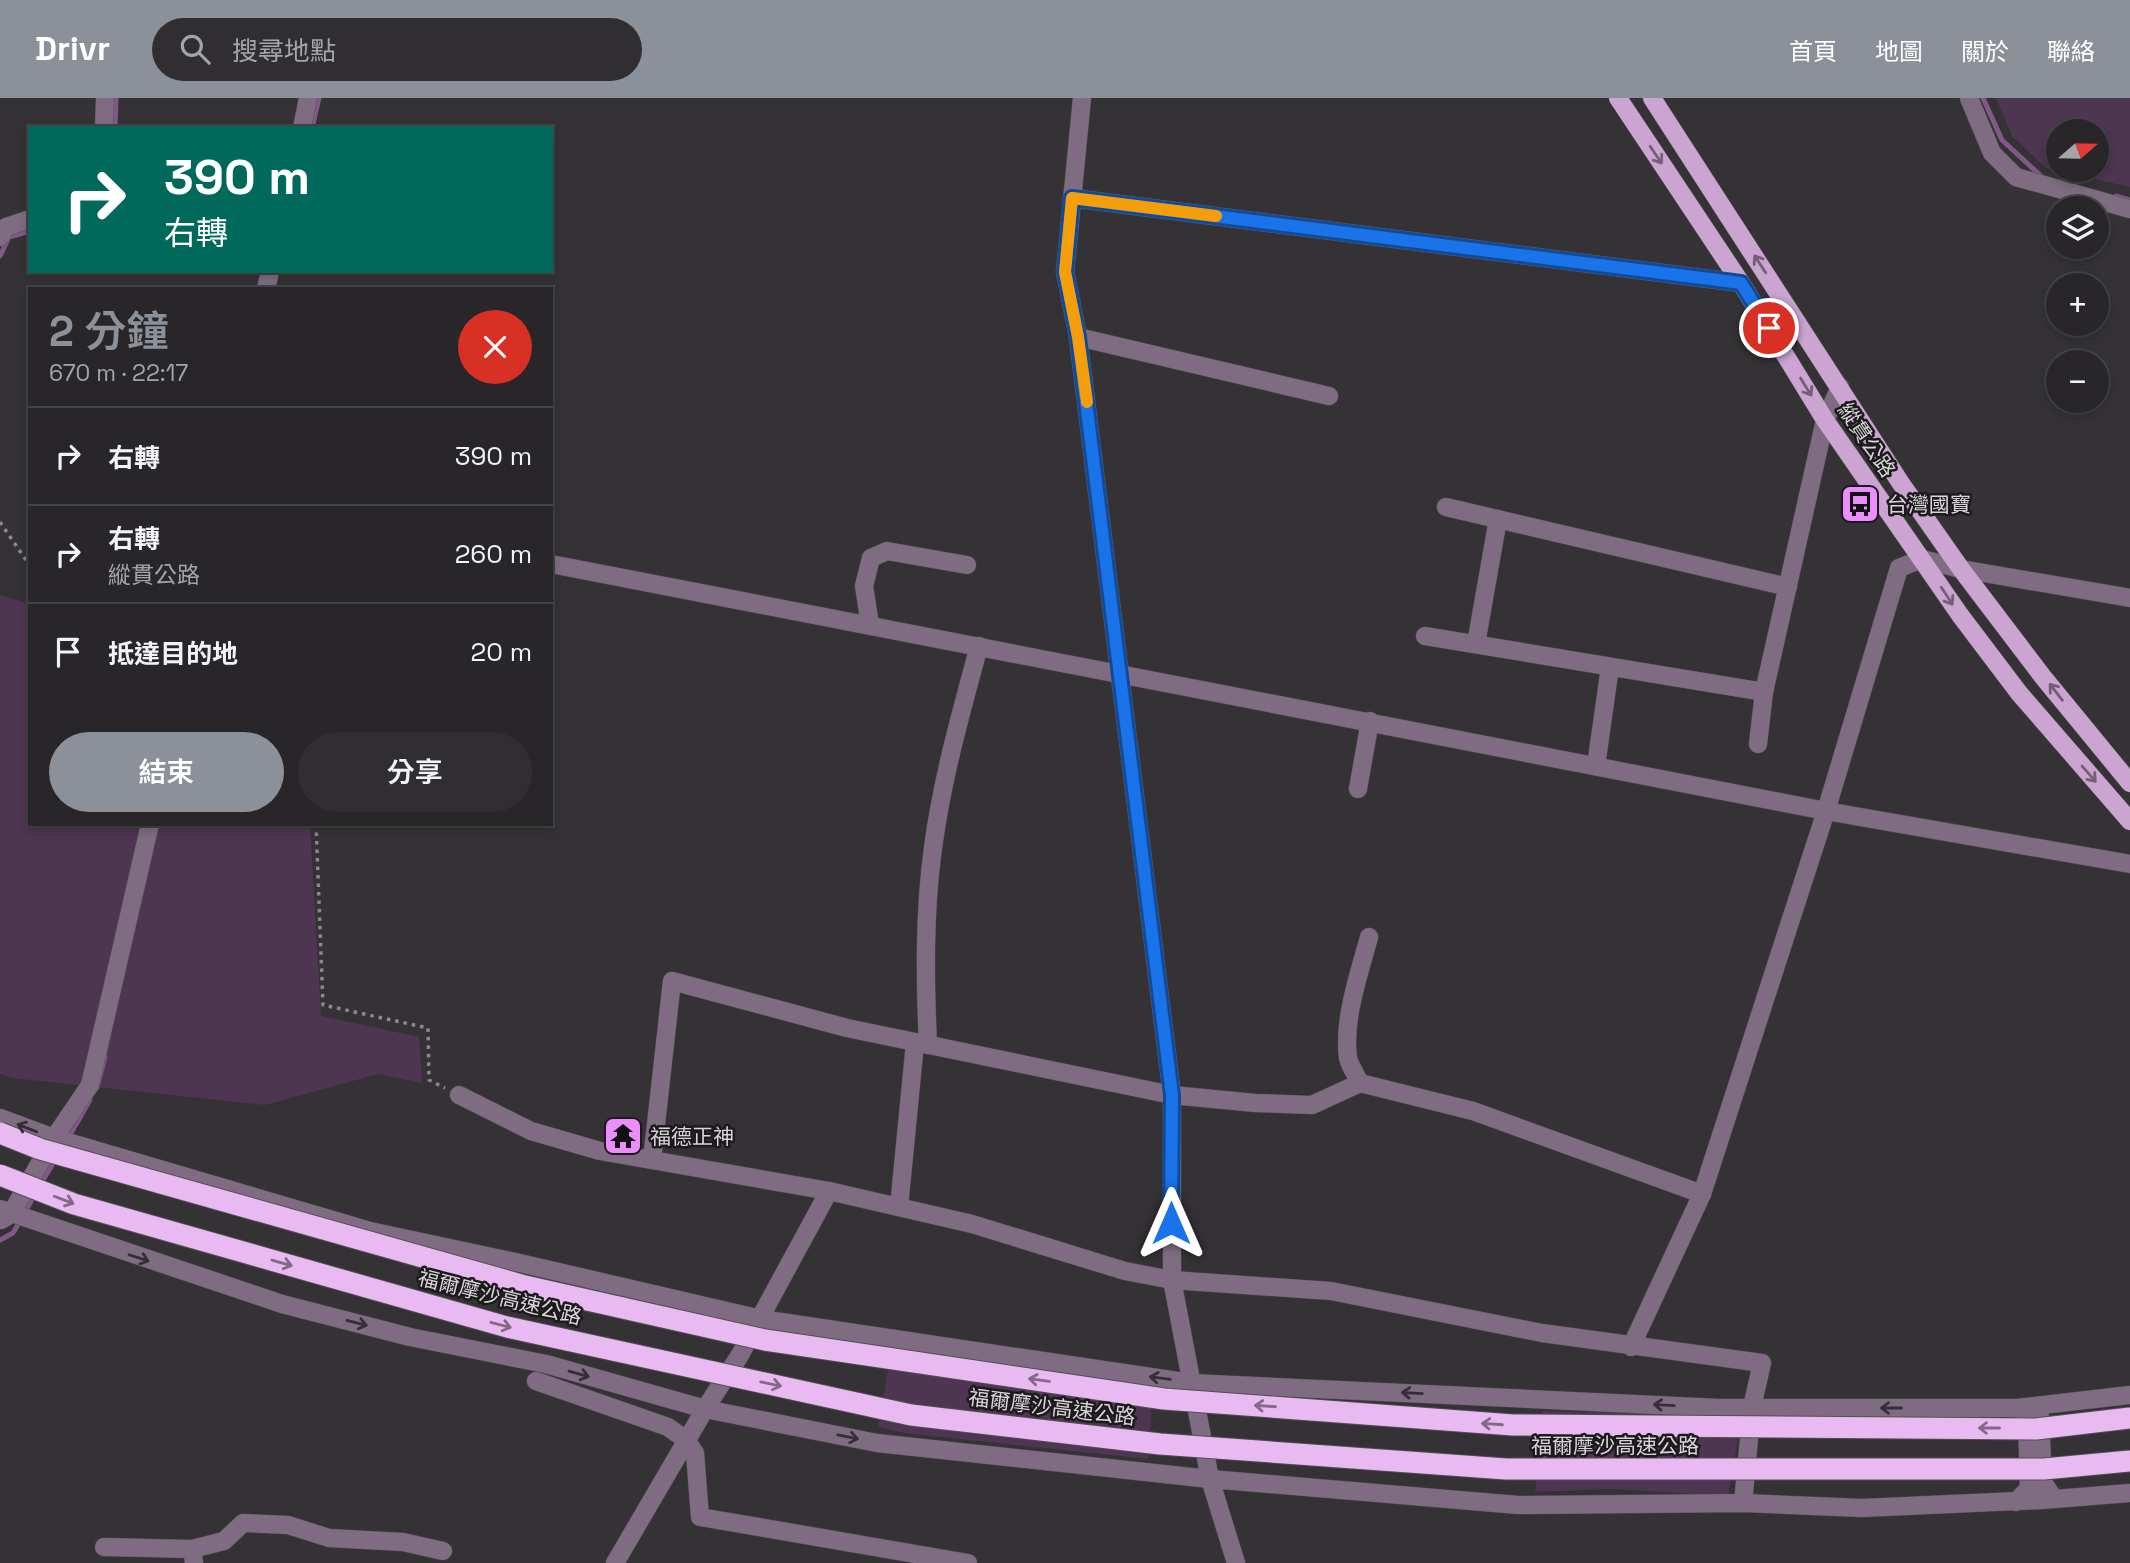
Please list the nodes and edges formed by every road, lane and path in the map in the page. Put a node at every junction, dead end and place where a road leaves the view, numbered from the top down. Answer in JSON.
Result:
{"nodes":[{"id":1,"x":105,"y":98,"type":"edge"},
{"id":2,"x":308,"y":98,"type":"edge"},
{"id":3,"x":1618,"y":98,"type":"edge"},
{"id":4,"x":1652,"y":98,"type":"edge"},
{"id":5,"x":1969,"y":98,"type":"edge"},
{"id":6,"x":1077,"y":99,"type":"edge"},
{"id":7,"x":104,"y":126,"type":"edge"},
{"id":8,"x":302,"y":126,"type":"edge"},
{"id":9,"x":1072,"y":198,"type":"junction"},
{"id":10,"x":2130,"y":209,"type":"edge"},
{"id":11,"x":28,"y":220,"type":"edge"},
{"id":12,"x":0,"y":237,"type":"edge"},
{"id":13,"x":1741,"y":283,"type":"junction"},
{"id":14,"x":1078,"y":337,"type":"junction"},
{"id":15,"x":1840,"y":387,"type":"junction"},
{"id":16,"x":1329,"y":396,"type":"dead end"},
{"id":17,"x":1825,"y":420,"type":"junction"},
{"id":18,"x":1446,"y":507,"type":"dead end"},
{"id":19,"x":1497,"y":519,"type":"junction"},
{"id":20,"x":0,"y":522,"type":"edge"},
{"id":21,"x":1922,"y":559,"type":"junction"},
{"id":22,"x":28,"y":563,"type":"edge"},
{"id":23,"x":553,"y":564,"type":"edge"},
{"id":24,"x":967,"y":565,"type":"dead end"},
{"id":25,"x":1961,"y":569,"type":"junction"},
{"id":26,"x":1788,"y":587,"type":"junction"},
{"id":27,"x":2130,"y":598,"type":"edge"},
{"id":28,"x":870,"y":625,"type":"junction"},
{"id":29,"x":1425,"y":636,"type":"dead end"},
{"id":30,"x":1476,"y":644,"type":"junction"},
{"id":31,"x":979,"y":646,"type":"junction"},
{"id":32,"x":1610,"y":667,"type":"junction"},
{"id":33,"x":1121,"y":673,"type":"junction"},
{"id":34,"x":1764,"y":692,"type":"junction"},
{"id":35,"x":1370,"y":721,"type":"junction"},
{"id":36,"x":1758,"y":744,"type":"dead end"},
{"id":37,"x":1596,"y":766,"type":"junction"},
{"id":38,"x":2130,"y":783,"type":"edge"},
{"id":39,"x":1358,"y":789,"type":"dead end"},
{"id":40,"x":1826,"y":811,"type":"junction"},
{"id":41,"x":2130,"y":821,"type":"edge"},
{"id":42,"x":150,"y":826,"type":"edge"},
{"id":43,"x":316,"y":826,"type":"edge"},
{"id":44,"x":2130,"y":864,"type":"edge"},
{"id":45,"x":1369,"y":937,"type":"dead end"},
{"id":46,"x":922,"y":1044,"type":"junction"},
{"id":47,"x":1360,"y":1083,"type":"junction"},
{"id":48,"x":458,"y":1095,"type":"joint"},
{"id":49,"x":1172,"y":1095,"type":"junction"},
{"id":50,"x":0,"y":1118,"type":"edge"},
{"id":51,"x":0,"y":1133,"type":"edge"},
{"id":52,"x":54,"y":1139,"type":"junction"},
{"id":53,"x":652,"y":1160,"type":"junction"},
{"id":54,"x":0,"y":1175,"type":"edge"},
{"id":55,"x":829,"y":1191,"type":"junction"},
{"id":56,"x":1702,"y":1194,"type":"junction"},
{"id":57,"x":899,"y":1207,"type":"junction"},
{"id":58,"x":4,"y":1215,"type":"edge"},
{"id":59,"x":1172,"y":1280,"type":"junction"},
{"id":60,"x":761,"y":1319,"type":"junction"},
{"id":61,"x":1632,"y":1347,"type":"junction"},
{"id":62,"x":536,"y":1381,"type":"dead end"},
{"id":63,"x":1191,"y":1383,"type":"junction"},
{"id":64,"x":2130,"y":1395,"type":"edge"},
{"id":65,"x":2052,"y":1404,"type":"junction"},
{"id":66,"x":1752,"y":1407,"type":"junction"},
{"id":67,"x":2017,"y":1408,"type":"junction"},
{"id":68,"x":705,"y":1409,"type":"junction"},
{"id":69,"x":2130,"y":1418,"type":"edge"},
{"id":70,"x":686,"y":1440,"type":"junction"},
{"id":71,"x":2130,"y":1461,"type":"edge"},
{"id":72,"x":1210,"y":1479,"type":"junction"},
{"id":73,"x":2130,"y":1493,"type":"edge"},
{"id":74,"x":2054,"y":1499,"type":"junction"},
{"id":75,"x":2016,"y":1502,"type":"junction"},
{"id":76,"x":1743,"y":1503,"type":"junction"},
{"id":77,"x":104,"y":1547,"type":"dead end"},
{"id":78,"x":443,"y":1551,"type":"dead end"},
{"id":79,"x":193,"y":1556,"type":"edge"},
{"id":80,"x":615,"y":1563,"type":"edge"},
{"id":81,"x":968,"y":1563,"type":"edge"},
{"id":82,"x":1236,"y":1563,"type":"edge"}],
"edges":[{"from":1,"to":7,"type":"street"},
{"from":2,"to":8,"type":"street"},
{"from":3,"to":13,"type":"main road","name":"縱貫公路","one_way":true},
{"from":15,"to":4,"type":"main road","name":"縱貫公路","one_way":true},
{"from":5,"to":10,"type":"street"},
{"from":6,"to":9,"type":"street"},
{"from":9,"to":13,"type":"street"},
{"from":9,"to":14,"type":"street"},
{"from":11,"to":12,"type":"street"},
{"from":13,"to":17,"type":"main road","name":"縱貫公路","one_way":true},
{"from":14,"to":16,"type":"street"},
{"from":14,"to":33,"type":"street"},
{"from":15,"to":17,"type":"street"},
{"from":15,"to":25,"type":"main road","name":"縱貫公路"},
{"from":17,"to":21,"type":"main road","name":"縱貫公路"},
{"from":17,"to":26,"type":"street"},
{"from":18,"to":19,"type":"street"},
{"from":19,"to":26,"type":"street"},
{"from":19,"to":30,"type":"street"},
{"from":20,"to":22,"type":"path"},
{"from":21,"to":25,"type":"street"},
{"from":21,"to":40,"type":"street"},
{"from":21,"to":41,"type":"main road","name":"縱貫公路","one_way":true},
{"from":23,"to":28,"type":"street"},
{"from":24,"to":28,"type":"street"},
{"from":25,"to":27,"type":"street"},
{"from":38,"to":25,"type":"main road","name":"縱貫公路","one_way":true},
{"from":26,"to":34,"type":"street"},
{"from":28,"to":31,"type":"street"},
{"from":29,"to":30,"type":"street"},
{"from":30,"to":32,"type":"street"},
{"from":31,"to":33,"type":"street"},
{"from":31,"to":46,"type":"street"},
{"from":32,"to":34,"type":"street"},
{"from":32,"to":37,"type":"street"},
{"from":33,"to":35,"type":"street"},
{"from":33,"to":49,"type":"street"},
{"from":34,"to":36,"type":"street"},
{"from":35,"to":37,"type":"street"},
{"from":35,"to":39,"type":"street"},
{"from":37,"to":40,"type":"street"},
{"from":40,"to":44,"type":"street"},
{"from":40,"to":56,"type":"street"},
{"from":42,"to":52,"type":"street"},
{"from":43,"to":48,"type":"path"},
{"from":45,"to":47,"type":"street"},
{"from":46,"to":49,"type":"street"},
{"from":46,"to":53,"type":"street"},
{"from":46,"to":57,"type":"street"},
{"from":47,"to":49,"type":"street"},
{"from":47,"to":56,"type":"street"},
{"from":48,"to":53,"type":"street"},
{"from":49,"to":59,"type":"street"},
{"from":52,"to":50,"type":"street","one_way":true},
{"from":69,"to":51,"type":"highway","name":"福爾摩沙高速公路","one_way":true,"bridge":true},
{"from":52,"to":58,"type":"street"},
{"from":52,"to":60,"type":"street"},
{"from":53,"to":55,"type":"street"},
{"from":54,"to":71,"type":"highway","name":"福爾摩沙高速公路","one_way":true,"bridge":true},
{"from":55,"to":57,"type":"street"},
{"from":55,"to":60,"type":"street"},
{"from":56,"to":61,"type":"street"},
{"from":57,"to":59,"type":"street"},
{"from":58,"to":68,"type":"street","one_way":true},
{"from":59,"to":61,"type":"street"},
{"from":59,"to":63,"type":"street"},
{"from":63,"to":60,"type":"street","one_way":true},
{"from":60,"to":68,"type":"street"},
{"from":61,"to":66,"type":"street"},
{"from":62,"to":70,"type":"street"},
{"from":66,"to":63,"type":"street","one_way":true},
{"from":63,"to":72,"type":"street"},
{"from":64,"to":65,"type":"street"},
{"from":65,"to":67,"type":"street"},
{"from":65,"to":74,"type":"street"},
{"from":67,"to":66,"type":"street","one_way":true},
{"from":66,"to":76,"type":"street"},
{"from":67,"to":75,"type":"street"},
{"from":68,"to":70,"type":"street"},
{"from":68,"to":72,"type":"street","one_way":true},
{"from":70,"to":80,"type":"street"},
{"from":70,"to":81,"type":"street"},
{"from":72,"to":76,"type":"street"},
{"from":72,"to":82,"type":"street"},
{"from":73,"to":74,"type":"street"},
{"from":74,"to":75,"type":"street"},
{"from":75,"to":76,"type":"street"},
{"from":77,"to":79,"type":"street"},
{"from":78,"to":79,"type":"street"}]}
